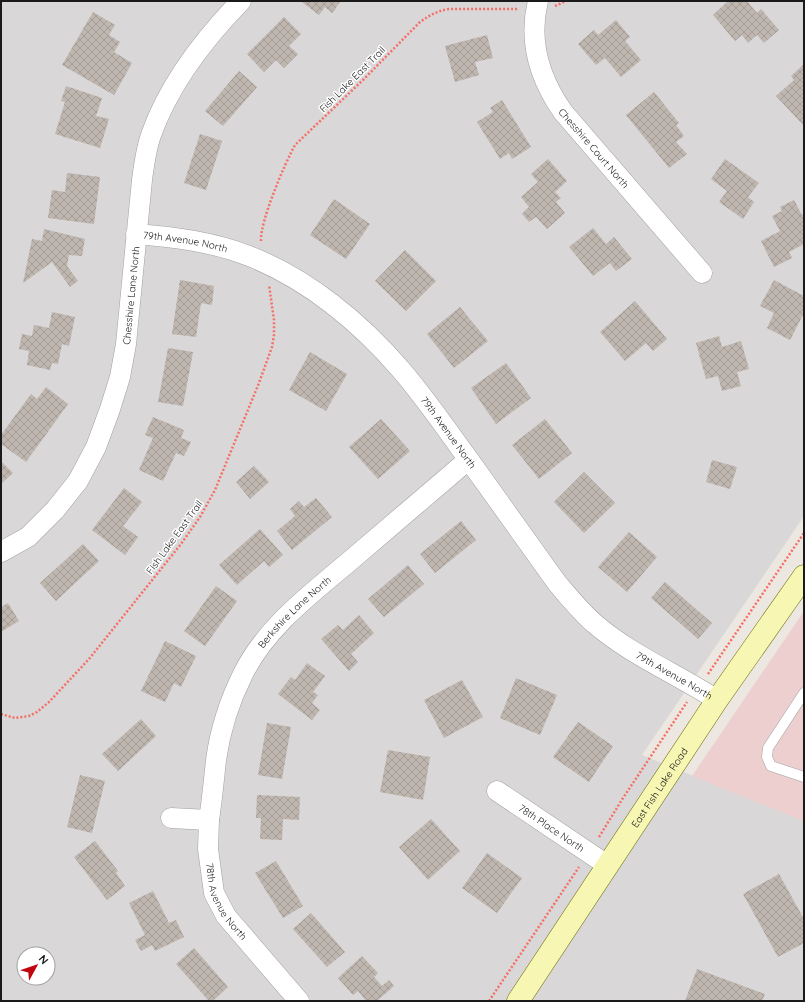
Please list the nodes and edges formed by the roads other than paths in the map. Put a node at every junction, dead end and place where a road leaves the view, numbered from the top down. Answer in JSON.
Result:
{"nodes":[{"id":1,"x":241,"y":1,"type":"edge"},
{"id":2,"x":538,"y":1,"type":"edge"},
{"id":3,"x":136,"y":234,"type":"junction"},
{"id":4,"x":702,"y":273,"type":"dead end"},
{"id":5,"x":468,"y":460,"type":"junction"},
{"id":6,"x":1,"y":552,"type":"edge"},
{"id":7,"x":804,"y":576,"type":"edge"},
{"id":8,"x":804,"y":693,"type":"edge"},
{"id":9,"x":717,"y":700,"type":"junction"},
{"id":10,"x":804,"y":777,"type":"edge"},
{"id":11,"x":497,"y":790,"type":"dead end"},
{"id":12,"x":171,"y":818,"type":"dead end"},
{"id":13,"x":209,"y":820,"type":"junction"},
{"id":14,"x":607,"y":865,"type":"junction"},
{"id":15,"x":299,"y":1001,"type":"edge"},
{"id":16,"x":518,"y":1001,"type":"edge"}],
"edges":[{"from":1,"to":3,"type":"street","name":"Chesshire Lane North"},
{"from":2,"to":4,"type":"street","name":"Chesshire Court North"},
{"from":3,"to":5,"type":"street","name":"79th Avenue North"},
{"from":3,"to":6,"type":"street","name":"Chesshire Lane North"},
{"from":5,"to":9,"type":"street","name":"79th Avenue North"},
{"from":5,"to":13,"type":"street","name":"Berkshire Lane North"},
{"from":7,"to":9,"type":"street","name":"East Fish Lake Road"},
{"from":8,"to":10,"type":"lane"},
{"from":9,"to":14,"type":"street","name":"East Fish Lake Road"},
{"from":11,"to":14,"type":"street","name":"78th Place North"},
{"from":12,"to":13,"type":"street"},
{"from":13,"to":15,"type":"street","name":"78th Avenue North"},
{"from":14,"to":16,"type":"street","name":"East Fish Lake Road"}]}
